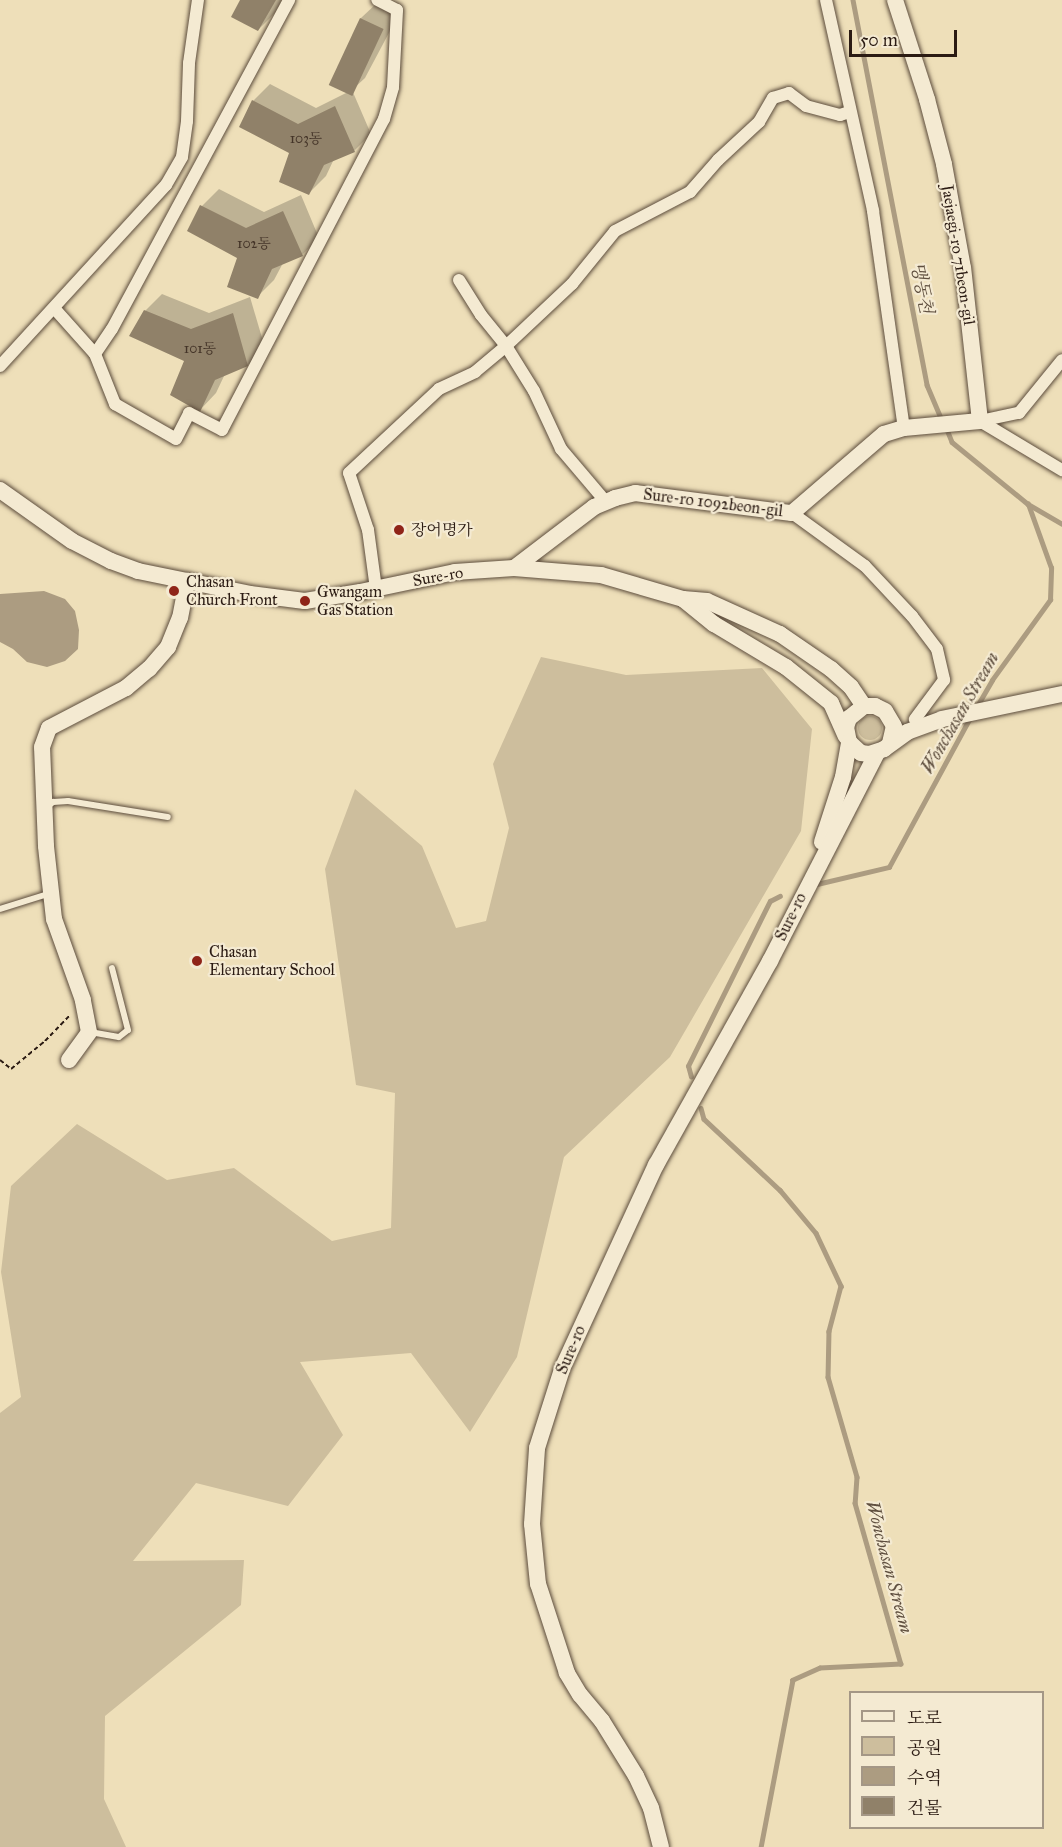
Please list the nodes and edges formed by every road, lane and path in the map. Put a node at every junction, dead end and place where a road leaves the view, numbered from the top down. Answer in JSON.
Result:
{"nodes":[{"id":1,"x":198,"y":0,"type":"edge"},
{"id":2,"x":289,"y":0,"type":"edge"},
{"id":3,"x":377,"y":0,"type":"edge"},
{"id":4,"x":826,"y":0,"type":"edge"},
{"id":5,"x":895,"y":0,"type":"edge"},
{"id":6,"x":400,"y":5,"type":"edge"},
{"id":7,"x":849,"y":112,"type":"junction"},
{"id":8,"x":459,"y":280,"type":"dead end"},
{"id":9,"x":54,"y":308,"type":"junction"},
{"id":10,"x":506,"y":346,"type":"junction"},
{"id":11,"x":95,"y":354,"type":"junction"},
{"id":12,"x":1062,"y":360,"type":"edge"},
{"id":13,"x":0,"y":366,"type":"edge"},
{"id":14,"x":980,"y":421,"type":"junction"},
{"id":15,"x":904,"y":428,"type":"junction"},
{"id":16,"x":1062,"y":470,"type":"edge"},
{"id":17,"x":0,"y":490,"type":"edge"},
{"id":18,"x":606,"y":501,"type":"junction"},
{"id":19,"x":792,"y":513,"type":"junction"},
{"id":20,"x":514,"y":568,"type":"junction"},
{"id":21,"x":187,"y":581,"type":"junction"},
{"id":22,"x":376,"y":589,"type":"junction"},
{"id":23,"x":683,"y":599,"type":"junction"},
{"id":24,"x":1062,"y":694,"type":"edge"},
{"id":25,"x":864,"y":706,"type":"junction"},
{"id":26,"x":885,"y":711,"type":"junction"},
{"id":27,"x":915,"y":719,"type":"junction"},
{"id":28,"x":942,"y":719,"type":"junction"},
{"id":29,"x":847,"y":739,"type":"junction"},
{"id":30,"x":883,"y":748,"type":"junction"},
{"id":31,"x":45,"y":810,"type":"junction"},
{"id":32,"x":168,"y":817,"type":"dead end"},
{"id":33,"x":812,"y":875,"type":"junction"},
{"id":34,"x":51,"y":893,"type":"junction"},
{"id":35,"x":0,"y":909,"type":"edge"},
{"id":36,"x":112,"y":968,"type":"dead end"},
{"id":37,"x":83,"y":1000,"type":"junction"},
{"id":38,"x":89,"y":1032,"type":"junction"},
{"id":39,"x":0,"y":1060,"type":"edge"},
{"id":40,"x":69,"y":1060,"type":"dead end"},
{"id":41,"x":661,"y":1847,"type":"edge"}],
"edges":[{"from":1,"to":9,"type":"street"},
{"from":2,"to":11,"type":"street"},
{"from":3,"to":6,"type":"street"},
{"from":4,"to":7,"type":"street"},
{"from":5,"to":14,"type":"main road","name":"Jaejaegi-ro 71beon-gil"},
{"from":6,"to":11,"type":"street"},
{"from":7,"to":10,"type":"street"},
{"from":7,"to":15,"type":"street"},
{"from":8,"to":10,"type":"street"},
{"from":9,"to":11,"type":"street"},
{"from":9,"to":13,"type":"street"},
{"from":10,"to":18,"type":"street"},
{"from":10,"to":22,"type":"street"},
{"from":12,"to":14,"type":"street"},
{"from":14,"to":15,"type":"main road","name":"Sure-ro 1092beon-gil"},
{"from":14,"to":16,"type":"street"},
{"from":15,"to":19,"type":"main road","name":"Sure-ro 1092beon-gil"},
{"from":17,"to":21,"type":"main road","name":"Sure-ro"},
{"from":18,"to":19,"type":"main road","name":"Sure-ro 1092beon-gil"},
{"from":18,"to":20,"type":"main road","name":"Sure-ro 1092beon-gil"},
{"from":19,"to":27,"type":"street"},
{"from":20,"to":22,"type":"main road","name":"Sure-ro"},
{"from":20,"to":23,"type":"main road","name":"Sure-ro"},
{"from":21,"to":22,"type":"main road","name":"Sure-ro"},
{"from":21,"to":31,"type":"main road"},
{"from":23,"to":25,"type":"main road","name":"Sure-ro"},
{"from":23,"to":29,"type":"main road","name":"Sure-ro"},
{"from":24,"to":28,"type":"main road"},
{"from":25,"to":26,"type":"main road"},
{"from":25,"to":29,"type":"main road"},
{"from":26,"to":27,"type":"main road"},
{"from":26,"to":30,"type":"main road"},
{"from":27,"to":28,"type":"main road"},
{"from":28,"to":30,"type":"main road"},
{"from":29,"to":30,"type":"main road"},
{"from":29,"to":33,"type":"main road","name":"Sure-ro"},
{"from":30,"to":33,"type":"main road","name":"Sure-ro"},
{"from":31,"to":32,"type":"lane"},
{"from":31,"to":34,"type":"main road"},
{"from":33,"to":41,"type":"main road","name":"Sure-ro"},
{"from":34,"to":35,"type":"lane"},
{"from":34,"to":37,"type":"main road"},
{"from":36,"to":38,"type":"lane"},
{"from":37,"to":38,"type":"main road"},
{"from":37,"to":39,"type":"path"},
{"from":38,"to":40,"type":"main road"}]}
